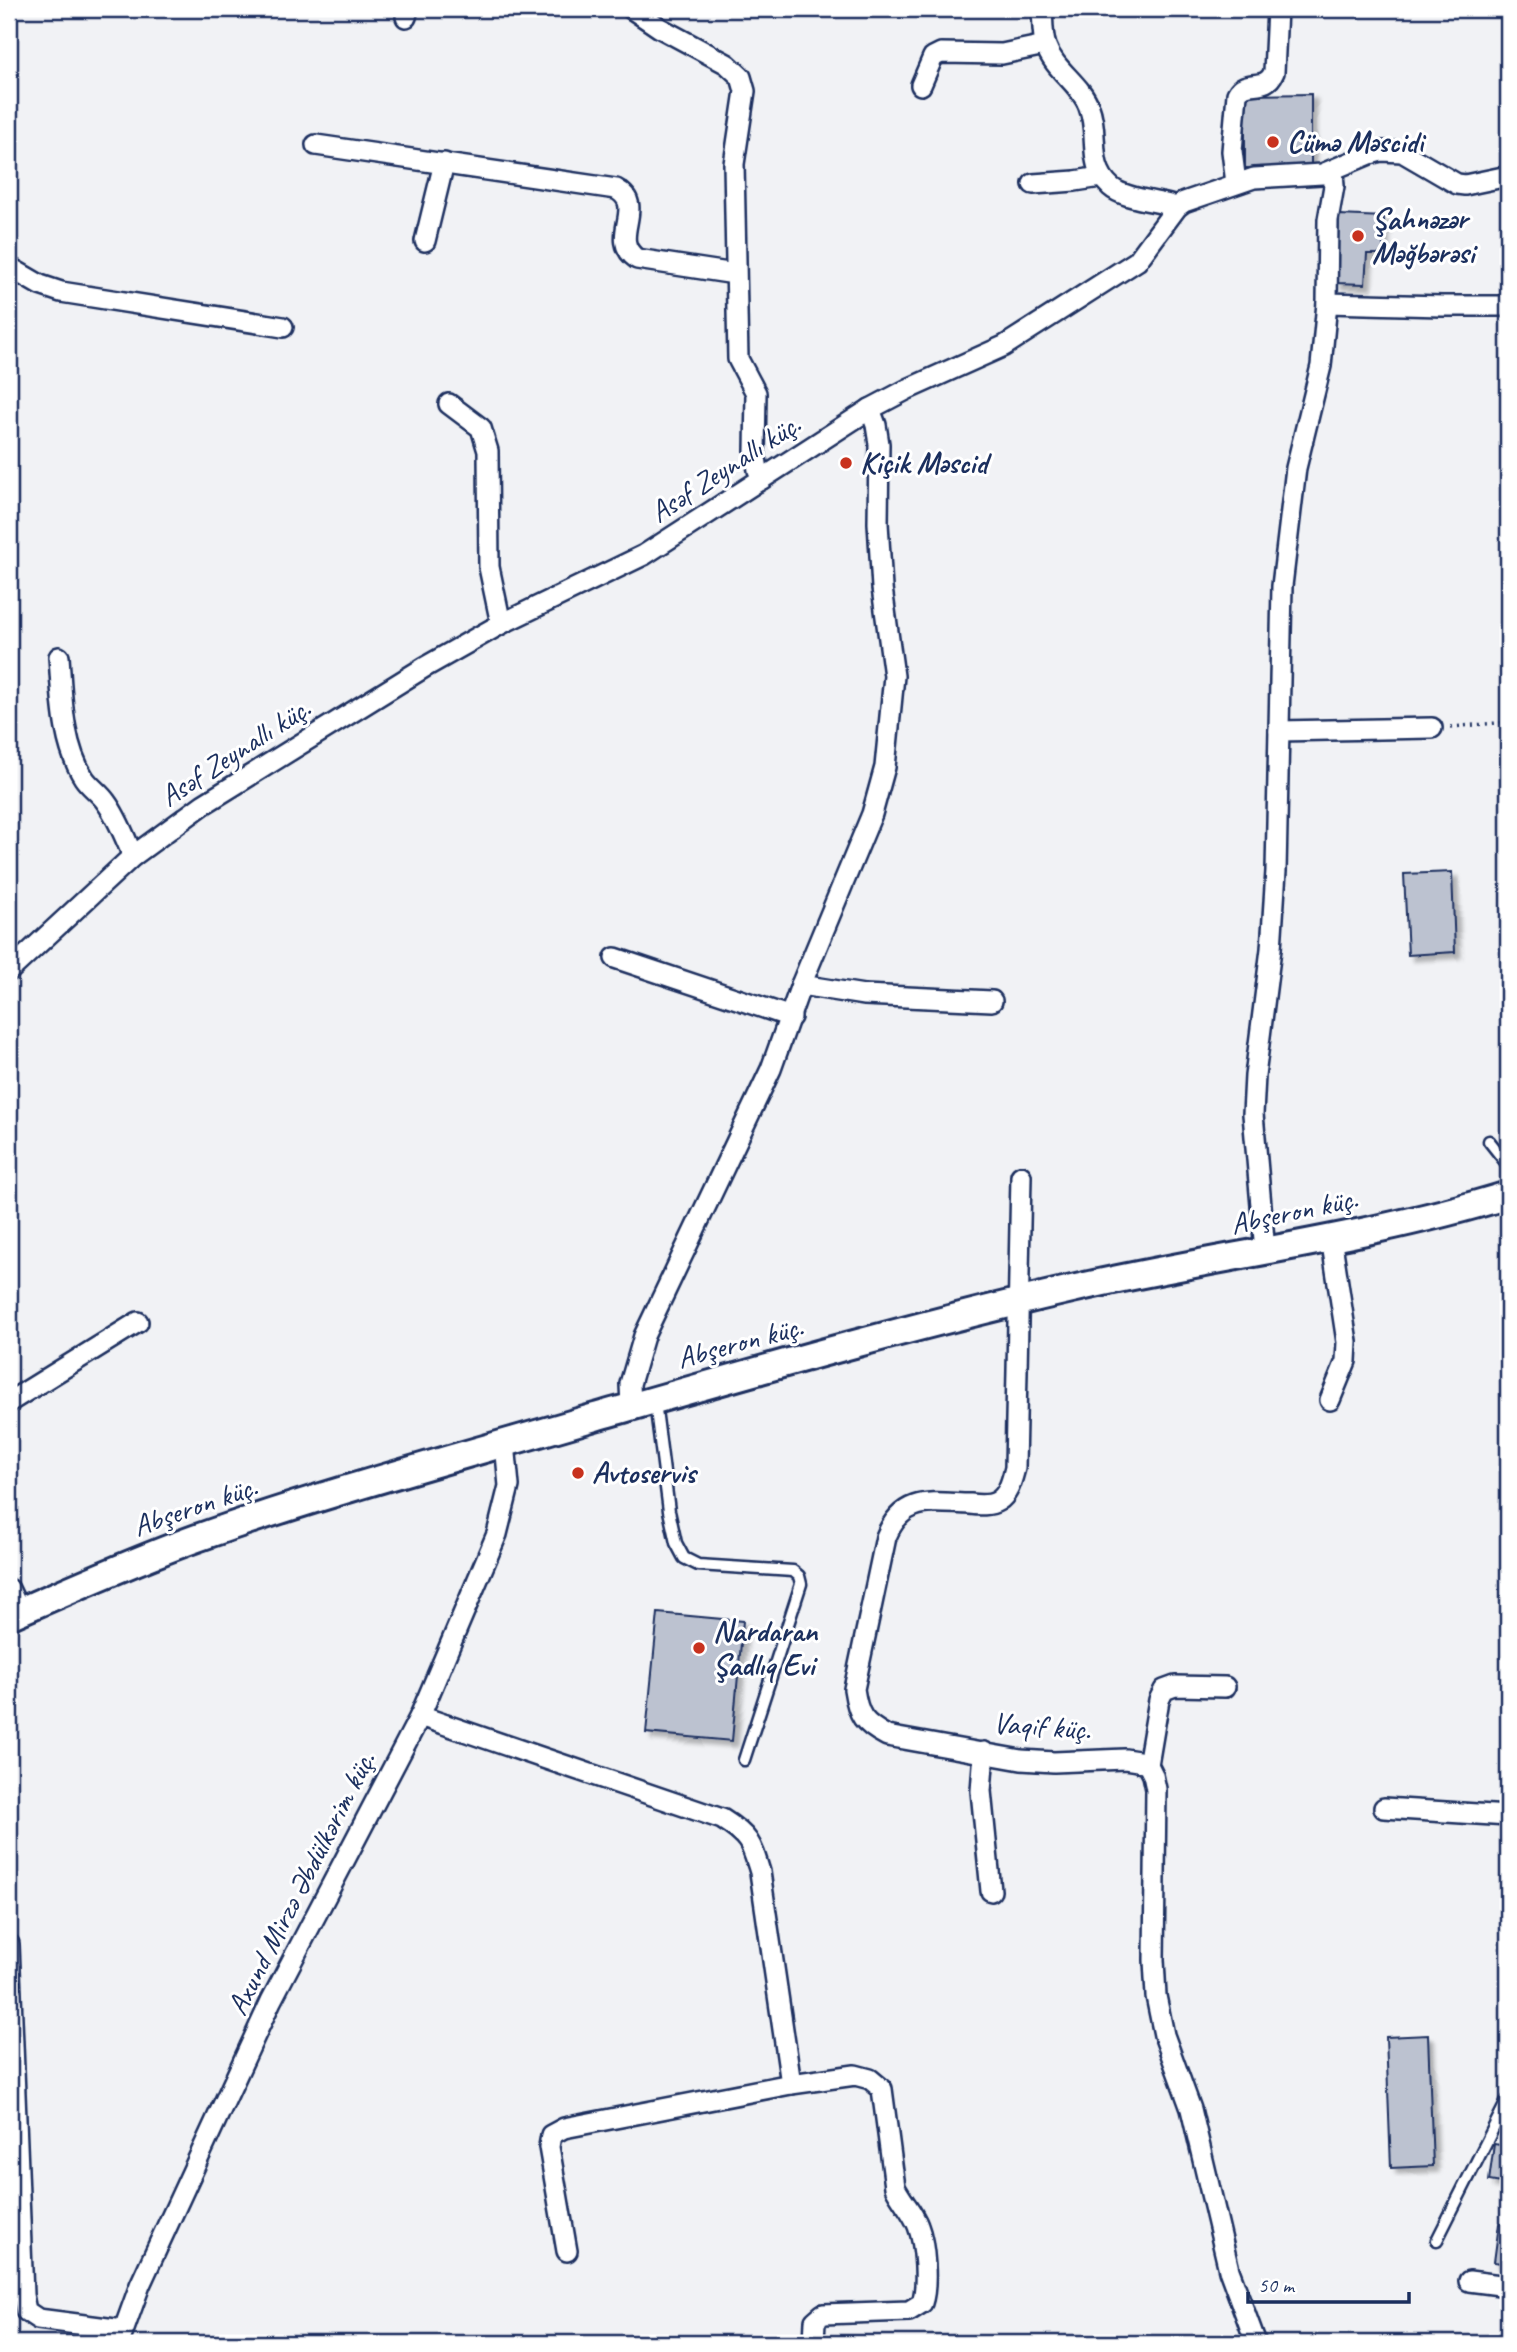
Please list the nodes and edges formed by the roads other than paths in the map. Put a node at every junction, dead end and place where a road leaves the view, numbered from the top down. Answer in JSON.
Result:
{"nodes":[{"id":1,"x":632,"y":9,"type":"edge"},
{"id":2,"x":1042,"y":9,"type":"edge"},
{"id":3,"x":1277,"y":9,"type":"edge"},
{"id":4,"x":1045,"y":45,"type":"junction"},
{"id":5,"x":921,"y":85,"type":"dead end"},
{"id":6,"x":316,"y":145,"type":"dead end"},
{"id":7,"x":444,"y":163,"type":"junction"},
{"id":8,"x":1334,"y":171,"type":"junction"},
{"id":9,"x":1508,"y":176,"type":"edge"},
{"id":10,"x":1101,"y":177,"type":"junction"},
{"id":11,"x":1236,"y":183,"type":"junction"},
{"id":12,"x":1032,"y":184,"type":"dead end"},
{"id":13,"x":1177,"y":207,"type":"junction"},
{"id":14,"x":425,"y":241,"type":"dead end"},
{"id":15,"x":9,"y":267,"type":"edge"},
{"id":16,"x":735,"y":274,"type":"junction"},
{"id":17,"x":1327,"y":303,"type":"junction"},
{"id":18,"x":1508,"y":306,"type":"edge"},
{"id":19,"x":284,"y":327,"type":"dead end"},
{"id":20,"x":449,"y":404,"type":"dead end"},
{"id":21,"x":870,"y":409,"type":"junction"},
{"id":22,"x":762,"y":479,"type":"junction"},
{"id":23,"x":501,"y":624,"type":"junction"},
{"id":24,"x":59,"y":657,"type":"dead end"},
{"id":25,"x":1432,"y":728,"type":"road end"},
{"id":26,"x":1279,"y":731,"type":"junction"},
{"id":27,"x":133,"y":856,"type":"junction"},
{"id":28,"x":615,"y":958,"type":"dead end"},
{"id":29,"x":9,"y":971,"type":"edge"},
{"id":30,"x":800,"y":985,"type":"junction"},
{"id":31,"x":992,"y":1001,"type":"dead end"},
{"id":32,"x":791,"y":1017,"type":"junction"},
{"id":33,"x":1489,"y":1141,"type":"dead end"},
{"id":34,"x":1508,"y":1165,"type":"edge"},
{"id":35,"x":1021,"y":1176,"type":"dead end"},
{"id":36,"x":1508,"y":1195,"type":"edge"},
{"id":37,"x":1331,"y":1237,"type":"junction"},
{"id":38,"x":1265,"y":1251,"type":"junction"},
{"id":39,"x":1020,"y":1302,"type":"junction"},
{"id":40,"x":138,"y":1322,"type":"dead end"},
{"id":41,"x":1330,"y":1401,"type":"dead end"},
{"id":42,"x":9,"y":1402,"type":"edge"},
{"id":43,"x":643,"y":1403,"type":"junction"},
{"id":44,"x":505,"y":1443,"type":"junction"},
{"id":45,"x":12,"y":1606,"type":"edge"},
{"id":46,"x":1225,"y":1687,"type":"dead end"},
{"id":47,"x":420,"y":1716,"type":"junction"},
{"id":48,"x":984,"y":1752,"type":"junction"},
{"id":49,"x":744,"y":1760,"type":"dead end"},
{"id":50,"x":1148,"y":1765,"type":"junction"},
{"id":51,"x":1384,"y":1808,"type":"dead end"},
{"id":52,"x":1508,"y":1816,"type":"edge"},
{"id":53,"x":992,"y":1891,"type":"dead end"},
{"id":54,"x":9,"y":1944,"type":"edge"},
{"id":55,"x":791,"y":2084,"type":"junction"},
{"id":56,"x":1508,"y":2099,"type":"edge"},
{"id":57,"x":1437,"y":2241,"type":"dead end"},
{"id":58,"x":567,"y":2251,"type":"dead end"},
{"id":59,"x":1469,"y":2281,"type":"dead end"},
{"id":60,"x":1508,"y":2286,"type":"edge"},
{"id":61,"x":121,"y":2337,"type":"edge"},
{"id":62,"x":814,"y":2343,"type":"edge"},
{"id":63,"x":1256,"y":2343,"type":"edge"}],
"edges":[{"from":1,"to":16,"type":"street"},
{"from":2,"to":4,"type":"street"},
{"from":3,"to":11,"type":"street"},
{"from":4,"to":5,"type":"street"},
{"from":4,"to":10,"type":"street"},
{"from":6,"to":7,"type":"street"},
{"from":7,"to":14,"type":"street"},
{"from":7,"to":16,"type":"street"},
{"from":8,"to":9,"type":"street","name":"Asəf Zeynallı küç."},
{"from":8,"to":11,"type":"street","name":"Asəf Zeynallı küç."},
{"from":8,"to":17,"type":"street"},
{"from":10,"to":12,"type":"street"},
{"from":10,"to":13,"type":"street"},
{"from":11,"to":13,"type":"street","name":"Asəf Zeynallı küç."},
{"from":13,"to":21,"type":"street","name":"Asəf Zeynallı küç."},
{"from":15,"to":19,"type":"street"},
{"from":16,"to":22,"type":"street"},
{"from":17,"to":18,"type":"street"},
{"from":17,"to":26,"type":"street"},
{"from":20,"to":23,"type":"street"},
{"from":21,"to":22,"type":"street","name":"Asəf Zeynallı küç."},
{"from":21,"to":30,"type":"street"},
{"from":22,"to":23,"type":"street","name":"Asəf Zeynallı küç."},
{"from":23,"to":27,"type":"street","name":"Asəf Zeynallı küç."},
{"from":24,"to":27,"type":"street"},
{"from":25,"to":26,"type":"street"},
{"from":26,"to":38,"type":"street"},
{"from":27,"to":29,"type":"street","name":"Asəf Zeynallı küç."},
{"from":28,"to":32,"type":"street"},
{"from":30,"to":31,"type":"street"},
{"from":30,"to":32,"type":"street"},
{"from":32,"to":43,"type":"street"},
{"from":33,"to":34,"type":"lane"},
{"from":35,"to":39,"type":"street"},
{"from":36,"to":37,"type":"main road","name":"Abşeron küç."},
{"from":37,"to":38,"type":"main road","name":"Abşeron küç."},
{"from":37,"to":41,"type":"street"},
{"from":38,"to":39,"type":"main road","name":"Abşeron küç."},
{"from":39,"to":43,"type":"main road","name":"Abşeron küç."},
{"from":39,"to":48,"type":"street","name":"Vaqif küç."},
{"from":40,"to":42,"type":"street"},
{"from":43,"to":44,"type":"main road","name":"Abşeron küç."},
{"from":43,"to":49,"type":"lane"},
{"from":44,"to":45,"type":"main road","name":"Abşeron küç."},
{"from":44,"to":47,"type":"street","name":"Axund Mirzə Əbdülkərim küç."},
{"from":46,"to":50,"type":"street"},
{"from":47,"to":55,"type":"street"},
{"from":47,"to":61,"type":"street","name":"Axund Mirzə Əbdülkərim küç."},
{"from":48,"to":50,"type":"street","name":"Vaqif küç."},
{"from":48,"to":53,"type":"street"},
{"from":50,"to":63,"type":"street"},
{"from":51,"to":52,"type":"street"},
{"from":54,"to":61,"type":"street"},
{"from":55,"to":58,"type":"street"},
{"from":55,"to":62,"type":"street"},
{"from":56,"to":57,"type":"lane"},
{"from":59,"to":60,"type":"street"}]}
